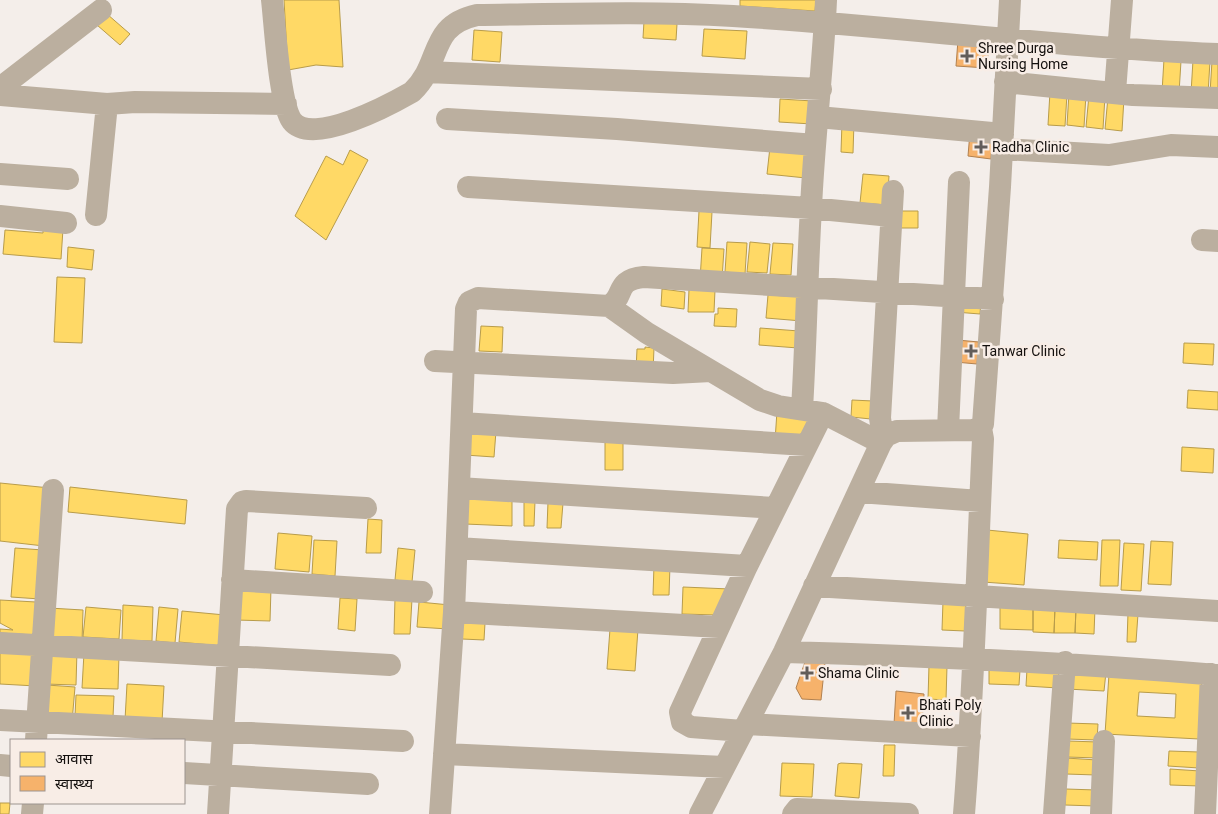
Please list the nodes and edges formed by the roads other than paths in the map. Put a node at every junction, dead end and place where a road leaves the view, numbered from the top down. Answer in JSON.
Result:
{"nodes":[{"id":1,"x":272,"y":0,"type":"edge"},
{"id":2,"x":826,"y":0,"type":"edge"},
{"id":3,"x":1010,"y":0,"type":"edge"},
{"id":4,"x":1122,"y":0,"type":"edge"},
{"id":5,"x":101,"y":10,"type":"dead end"},
{"id":6,"x":825,"y":24,"type":"junction"},
{"id":7,"x":1007,"y":40,"type":"junction"},
{"id":8,"x":1118,"y":49,"type":"junction"},
{"id":9,"x":1218,"y":54,"type":"edge"},
{"id":10,"x":427,"y":72,"type":"junction"},
{"id":11,"x":1005,"y":82,"type":"junction"},
{"id":12,"x":0,"y":88,"type":"edge"},
{"id":13,"x":821,"y":89,"type":"junction"},
{"id":14,"x":1115,"y":92,"type":"junction"},
{"id":15,"x":0,"y":95,"type":"edge"},
{"id":16,"x":1218,"y":98,"type":"edge"},
{"id":17,"x":108,"y":104,"type":"junction"},
{"id":18,"x":286,"y":104,"type":"junction"},
{"id":19,"x":818,"y":117,"type":"junction"},
{"id":20,"x":447,"y":119,"type":"dead end"},
{"id":21,"x":1002,"y":142,"type":"junction"},
{"id":22,"x":815,"y":145,"type":"junction"},
{"id":23,"x":1218,"y":147,"type":"edge"},
{"id":24,"x":0,"y":174,"type":"edge"},
{"id":25,"x":68,"y":179,"type":"dead end"},
{"id":26,"x":959,"y":182,"type":"dead end"},
{"id":27,"x":468,"y":187,"type":"dead end"},
{"id":28,"x":893,"y":192,"type":"dead end"},
{"id":29,"x":810,"y":208,"type":"junction"},
{"id":30,"x":96,"y":215,"type":"dead end"},
{"id":31,"x":0,"y":216,"type":"edge"},
{"id":32,"x":890,"y":216,"type":"junction"},
{"id":33,"x":66,"y":223,"type":"dead end"},
{"id":34,"x":809,"y":287,"type":"junction"},
{"id":35,"x":888,"y":292,"type":"junction"},
{"id":36,"x":954,"y":296,"type":"junction"},
{"id":37,"x":993,"y":298,"type":"junction"},
{"id":38,"x":609,"y":306,"type":"junction"},
{"id":39,"x":435,"y":361,"type":"dead end"},
{"id":40,"x":465,"y":362,"type":"junction"},
{"id":41,"x":711,"y":370,"type":"junction"},
{"id":42,"x":812,"y":411,"type":"junction"},
{"id":43,"x":462,"y":423,"type":"junction"},
{"id":44,"x":981,"y":428,"type":"junction"},
{"id":45,"x":948,"y":430,"type":"junction"},
{"id":46,"x":884,"y":439,"type":"junction"},
{"id":47,"x":806,"y":445,"type":"junction"},
{"id":48,"x":459,"y":488,"type":"junction"},
{"id":49,"x":53,"y":490,"type":"dead end"},
{"id":50,"x":860,"y":492,"type":"junction"},
{"id":51,"x":980,"y":500,"type":"junction"},
{"id":52,"x":366,"y":508,"type":"dead end"},
{"id":53,"x":776,"y":508,"type":"junction"},
{"id":54,"x":457,"y":548,"type":"junction"},
{"id":55,"x":747,"y":566,"type":"junction"},
{"id":56,"x":232,"y":580,"type":"junction"},
{"id":57,"x":814,"y":586,"type":"junction"},
{"id":58,"x":422,"y":592,"type":"dead end"},
{"id":59,"x":976,"y":597,"type":"junction"},
{"id":60,"x":1218,"y":611,"type":"edge"},
{"id":61,"x":454,"y":612,"type":"junction"},
{"id":62,"x":719,"y":627,"type":"junction"},
{"id":63,"x":0,"y":643,"type":"edge"},
{"id":64,"x":43,"y":646,"type":"junction"},
{"id":65,"x":784,"y":652,"type":"junction"},
{"id":66,"x":229,"y":654,"type":"junction"},
{"id":67,"x":975,"y":657,"type":"junction"},
{"id":68,"x":1065,"y":662,"type":"junction"},
{"id":69,"x":390,"y":664,"type":"dead end"},
{"id":70,"x":1214,"y":675,"type":"edge"},
{"id":71,"x":0,"y":720,"type":"edge"},
{"id":72,"x":745,"y":728,"type":"junction"},
{"id":73,"x":36,"y":731,"type":"edge"},
{"id":74,"x":224,"y":732,"type":"junction"},
{"id":75,"x":970,"y":736,"type":"junction"},
{"id":76,"x":404,"y":741,"type":"dead end"},
{"id":77,"x":1104,"y":741,"type":"dead end"},
{"id":78,"x":444,"y":754,"type":"junction"},
{"id":79,"x":724,"y":767,"type":"junction"},
{"id":80,"x":185,"y":773,"type":"edge"},
{"id":81,"x":220,"y":775,"type":"junction"},
{"id":82,"x":368,"y":784,"type":"dead end"},
{"id":83,"x":866,"y":813,"type":"edge"},
{"id":84,"x":218,"y":814,"type":"edge"},
{"id":85,"x":440,"y":814,"type":"edge"},
{"id":86,"x":700,"y":814,"type":"edge"},
{"id":87,"x":793,"y":814,"type":"edge"},
{"id":88,"x":908,"y":814,"type":"edge"},
{"id":89,"x":964,"y":814,"type":"edge"},
{"id":90,"x":1054,"y":814,"type":"edge"},
{"id":91,"x":1101,"y":814,"type":"edge"},
{"id":92,"x":1205,"y":814,"type":"edge"}],
"edges":[{"from":1,"to":18,"type":"street"},
{"from":2,"to":6,"type":"street"},
{"from":3,"to":7,"type":"street"},
{"from":4,"to":8,"type":"street"},
{"from":5,"to":12,"type":"street"},
{"from":6,"to":7,"type":"street"},
{"from":6,"to":10,"type":"street"},
{"from":6,"to":13,"type":"street"},
{"from":7,"to":8,"type":"street"},
{"from":7,"to":11,"type":"street"},
{"from":8,"to":9,"type":"street"},
{"from":8,"to":14,"type":"street"},
{"from":10,"to":13,"type":"street"},
{"from":10,"to":18,"type":"street"},
{"from":11,"to":14,"type":"street"},
{"from":11,"to":21,"type":"street"},
{"from":13,"to":19,"type":"street"},
{"from":14,"to":16,"type":"street"},
{"from":15,"to":17,"type":"street"},
{"from":17,"to":18,"type":"street"},
{"from":17,"to":30,"type":"street"},
{"from":19,"to":21,"type":"street"},
{"from":19,"to":22,"type":"street"},
{"from":20,"to":22,"type":"street"},
{"from":21,"to":23,"type":"street"},
{"from":21,"to":37,"type":"street"},
{"from":22,"to":29,"type":"street"},
{"from":24,"to":25,"type":"street"},
{"from":26,"to":36,"type":"street"},
{"from":27,"to":29,"type":"street"},
{"from":28,"to":32,"type":"street"},
{"from":29,"to":32,"type":"street"},
{"from":29,"to":34,"type":"street"},
{"from":31,"to":33,"type":"street"},
{"from":32,"to":35,"type":"street"},
{"from":34,"to":35,"type":"street"},
{"from":34,"to":38,"type":"street"},
{"from":34,"to":42,"type":"street"},
{"from":35,"to":36,"type":"street"},
{"from":35,"to":46,"type":"street"},
{"from":36,"to":37,"type":"street"},
{"from":36,"to":45,"type":"street"},
{"from":37,"to":44,"type":"street"},
{"from":38,"to":40,"type":"street"},
{"from":38,"to":41,"type":"street"},
{"from":39,"to":40,"type":"street"},
{"from":40,"to":41,"type":"street"},
{"from":40,"to":43,"type":"street"},
{"from":41,"to":42,"type":"street"},
{"from":42,"to":46,"type":"street"},
{"from":42,"to":47,"type":"street"},
{"from":43,"to":47,"type":"street"},
{"from":43,"to":48,"type":"street"},
{"from":44,"to":45,"type":"street"},
{"from":44,"to":51,"type":"street"},
{"from":45,"to":46,"type":"street"},
{"from":46,"to":50,"type":"street"},
{"from":47,"to":53,"type":"street"},
{"from":48,"to":53,"type":"street"},
{"from":48,"to":54,"type":"street"},
{"from":49,"to":64,"type":"street"},
{"from":50,"to":51,"type":"street"},
{"from":50,"to":57,"type":"street"},
{"from":51,"to":59,"type":"street"},
{"from":52,"to":56,"type":"street"},
{"from":53,"to":55,"type":"street"},
{"from":54,"to":55,"type":"street"},
{"from":54,"to":61,"type":"street"},
{"from":55,"to":62,"type":"street"},
{"from":56,"to":58,"type":"street"},
{"from":56,"to":66,"type":"street"},
{"from":57,"to":59,"type":"street"},
{"from":57,"to":65,"type":"street"},
{"from":59,"to":60,"type":"street"},
{"from":59,"to":67,"type":"street"},
{"from":61,"to":62,"type":"street"},
{"from":61,"to":78,"type":"street"},
{"from":62,"to":72,"type":"street"},
{"from":63,"to":64,"type":"street"},
{"from":64,"to":66,"type":"street"},
{"from":64,"to":73,"type":"street"},
{"from":65,"to":67,"type":"street"},
{"from":65,"to":72,"type":"street"},
{"from":66,"to":69,"type":"street"},
{"from":66,"to":74,"type":"street"},
{"from":67,"to":68,"type":"street"},
{"from":67,"to":75,"type":"street"},
{"from":68,"to":70,"type":"street"},
{"from":68,"to":90,"type":"street"},
{"from":70,"to":92,"type":"street"},
{"from":71,"to":73,"type":"street"},
{"from":72,"to":75,"type":"street"},
{"from":72,"to":79,"type":"street"},
{"from":73,"to":74,"type":"street"},
{"from":74,"to":76,"type":"street"},
{"from":74,"to":81,"type":"street"},
{"from":75,"to":89,"type":"street"},
{"from":77,"to":91,"type":"street"},
{"from":78,"to":79,"type":"street"},
{"from":78,"to":85,"type":"street"},
{"from":79,"to":86,"type":"street"},
{"from":80,"to":81,"type":"street"},
{"from":81,"to":82,"type":"street"},
{"from":81,"to":84,"type":"street"},
{"from":83,"to":87,"type":"street"},
{"from":83,"to":88,"type":"street"}]}
